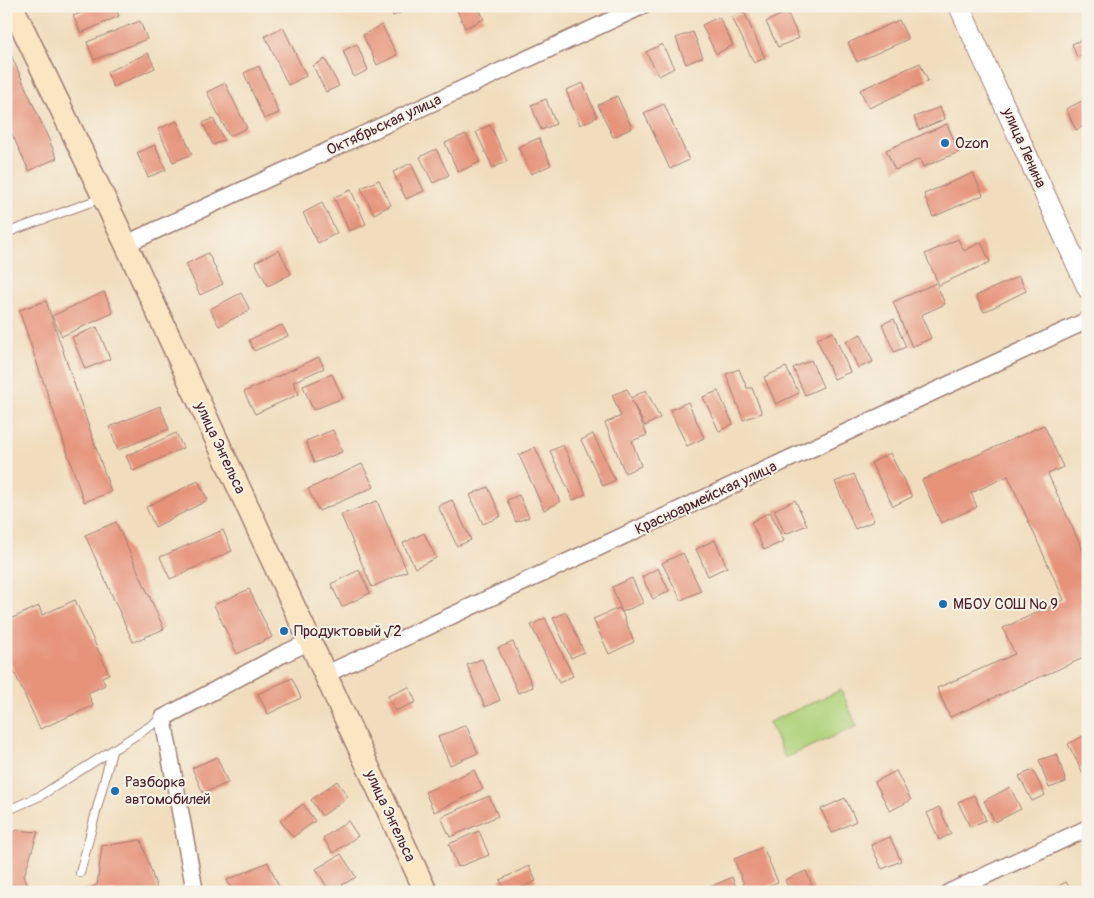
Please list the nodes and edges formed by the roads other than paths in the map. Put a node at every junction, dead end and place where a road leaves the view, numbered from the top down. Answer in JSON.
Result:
{"nodes":[{"id":1,"x":12,"y":6,"type":"edge"},
{"id":2,"x":642,"y":6,"type":"edge"},
{"id":3,"x":959,"y":6,"type":"edge"},
{"id":4,"x":104,"y":197,"type":"junction"},
{"id":5,"x":6,"y":233,"type":"edge"},
{"id":6,"x":126,"y":244,"type":"junction"},
{"id":7,"x":1088,"y":289,"type":"edge"},
{"id":8,"x":1088,"y":320,"type":"edge"},
{"id":9,"x":309,"y":642,"type":"junction"},
{"id":10,"x":324,"y":675,"type":"junction"},
{"id":11,"x":163,"y":718,"type":"junction"},
{"id":12,"x":112,"y":751,"type":"junction"},
{"id":13,"x":6,"y":811,"type":"edge"},
{"id":14,"x":1088,"y":828,"type":"edge"},
{"id":15,"x":80,"y":873,"type":"dead end"},
{"id":16,"x":195,"y":892,"type":"edge"},
{"id":17,"x":426,"y":892,"type":"edge"},
{"id":18,"x":950,"y":892,"type":"edge"}],
"edges":[{"from":1,"to":4,"type":"main road","name":"улица Энгельса"},
{"from":2,"to":6,"type":"street","name":"Октябрьская улица"},
{"from":3,"to":7,"type":"street","name":"улица Ленина"},
{"from":4,"to":5,"type":"lane"},
{"from":4,"to":6,"type":"main road","name":"улица Энгельса"},
{"from":6,"to":9,"type":"main road","name":"улица Энгельса"},
{"from":8,"to":10,"type":"street","name":"Красноармейская улица"},
{"from":9,"to":10,"type":"main road","name":"улица Энгельса"},
{"from":9,"to":11,"type":"street"},
{"from":10,"to":17,"type":"main road","name":"улица Энгельса"},
{"from":11,"to":12,"type":"lane"},
{"from":11,"to":16,"type":"street"},
{"from":12,"to":13,"type":"lane"},
{"from":12,"to":15,"type":"lane"},
{"from":14,"to":18,"type":"street"}]}
